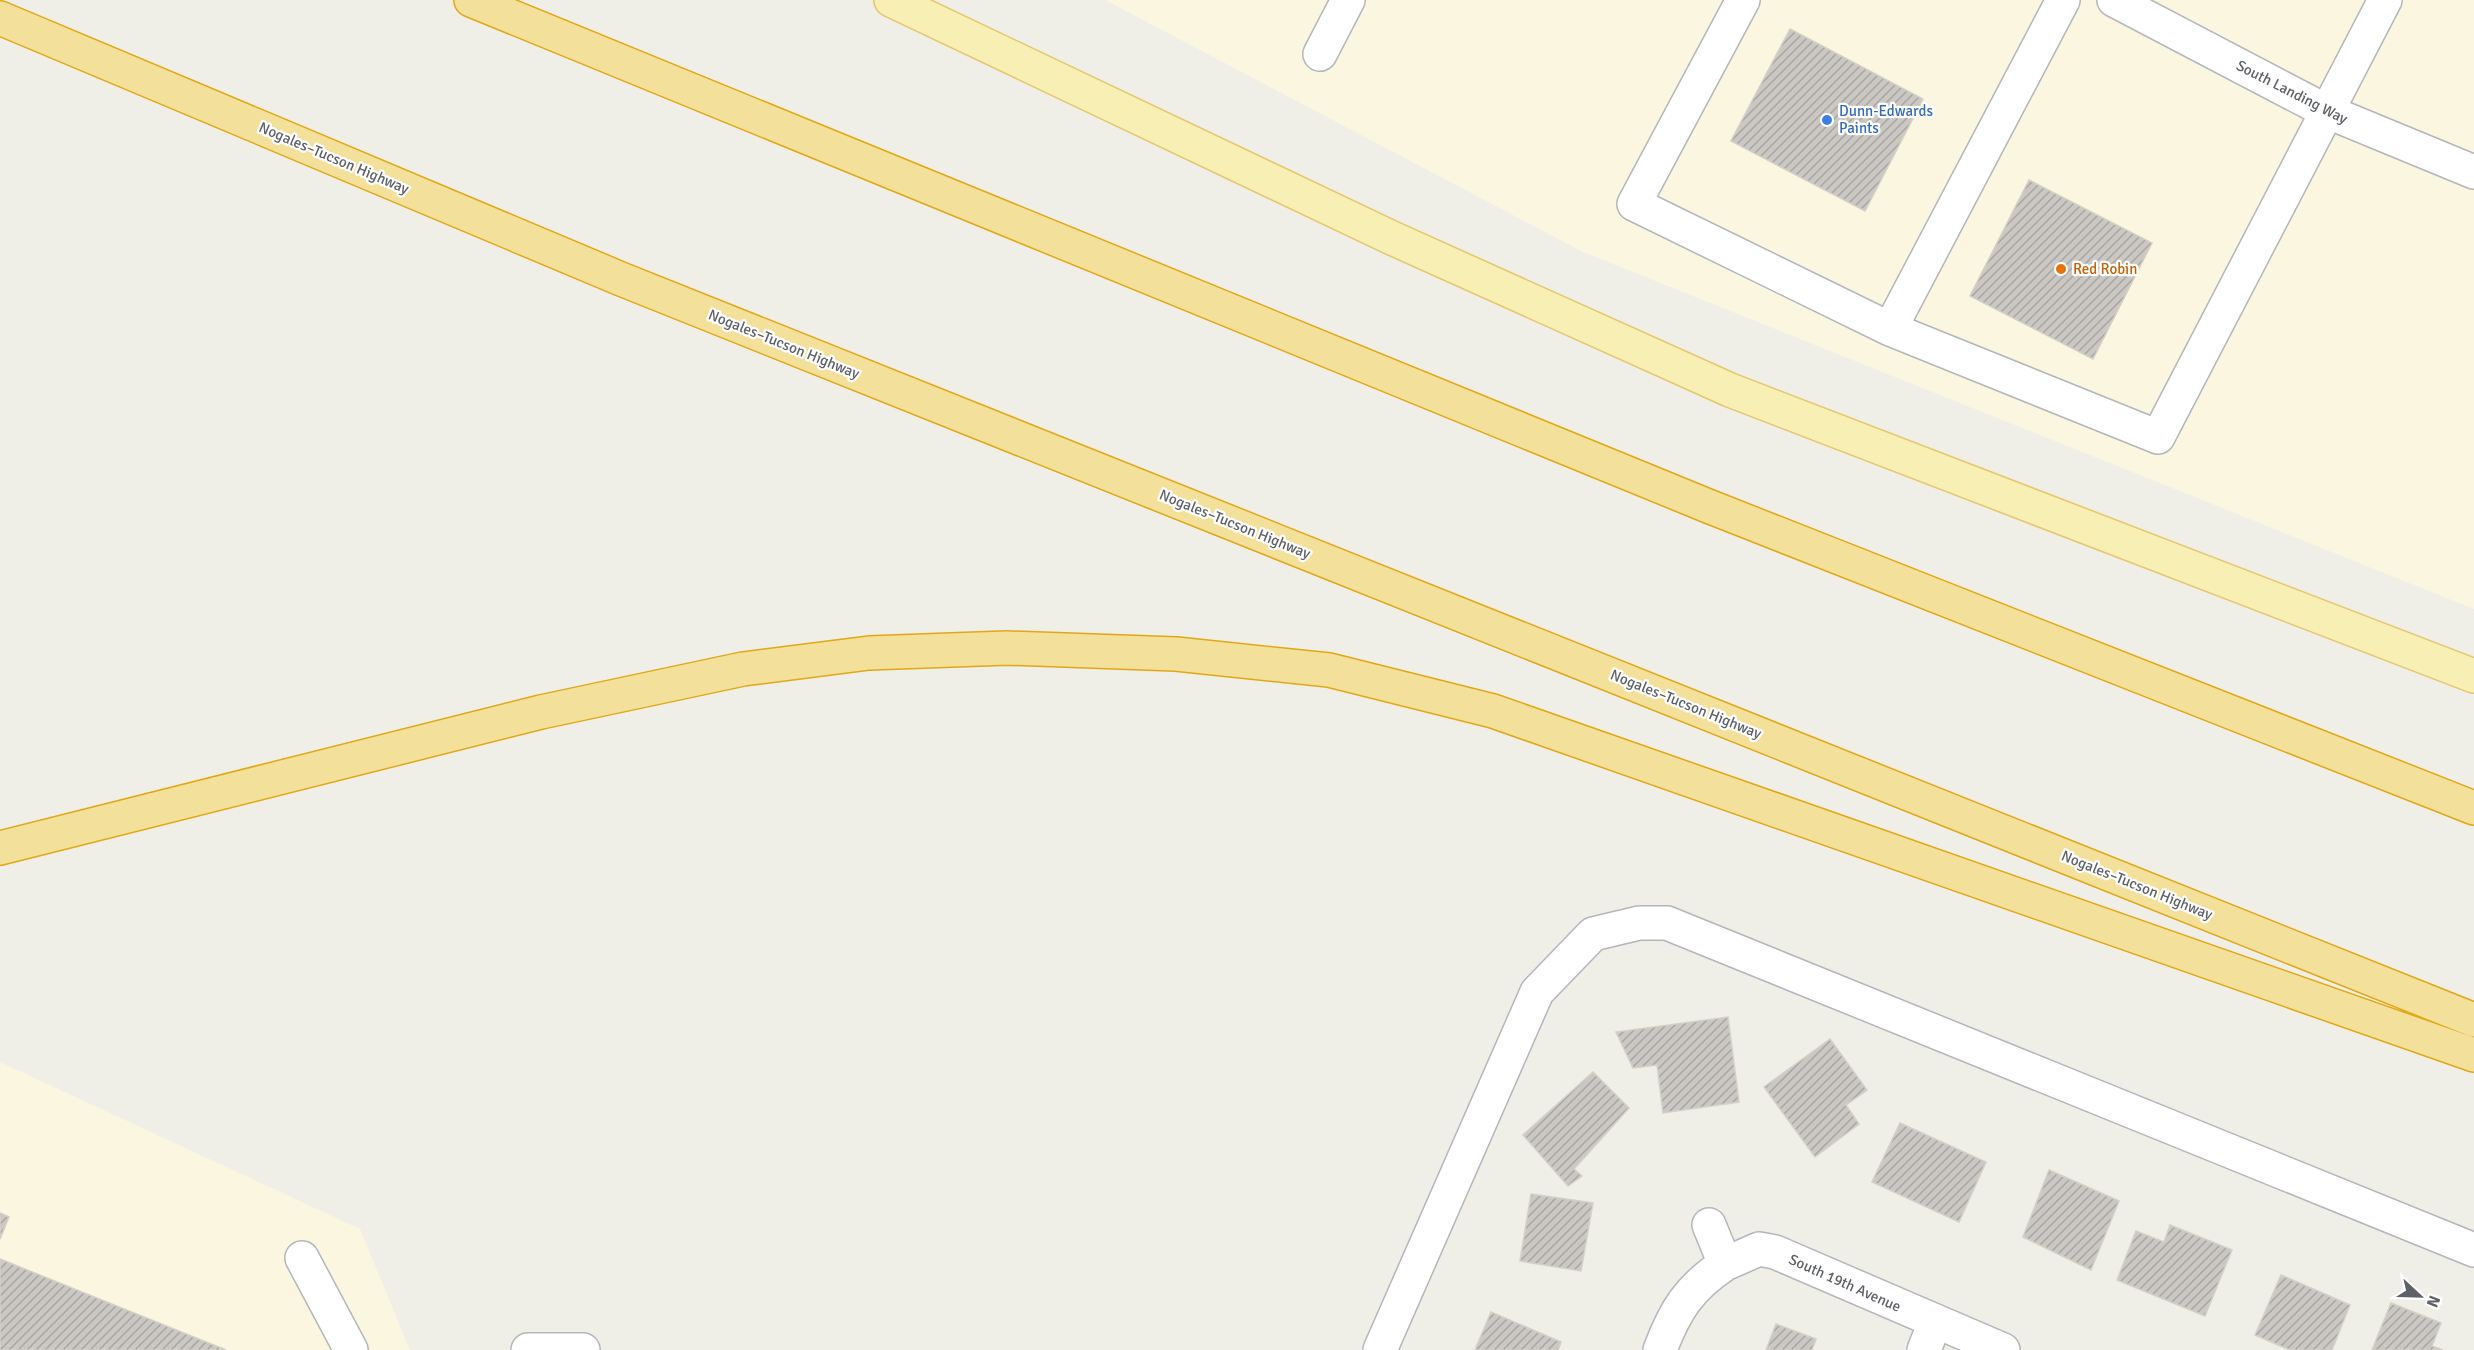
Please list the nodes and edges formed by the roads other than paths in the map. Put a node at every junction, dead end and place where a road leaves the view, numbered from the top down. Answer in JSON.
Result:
{"nodes":[{"id":1,"x":471,"y":0,"type":"edge"},
{"id":2,"x":891,"y":0,"type":"edge"},
{"id":3,"x":1348,"y":0,"type":"edge"},
{"id":4,"x":1743,"y":0,"type":"edge"},
{"id":5,"x":2064,"y":0,"type":"edge"},
{"id":6,"x":2114,"y":0,"type":"edge"},
{"id":7,"x":2385,"y":0,"type":"edge"},
{"id":8,"x":0,"y":18,"type":"edge"},
{"id":9,"x":1320,"y":54,"type":"dead end"},
{"id":10,"x":2326,"y":111,"type":"junction"},
{"id":11,"x":2474,"y":172,"type":"edge"},
{"id":12,"x":1890,"y":329,"type":"junction"},
{"id":13,"x":2474,"y":676,"type":"edge"},
{"id":14,"x":2474,"y":808,"type":"edge"},
{"id":15,"x":0,"y":848,"type":"edge"},
{"id":16,"x":2474,"y":1020,"type":"edge"},
{"id":17,"x":2474,"y":1055,"type":"edge"},
{"id":18,"x":1709,"y":1225,"type":"dead end"},
{"id":19,"x":2474,"y":1250,"type":"edge"},
{"id":20,"x":302,"y":1258,"type":"dead end"},
{"id":21,"x":1725,"y":1264,"type":"junction"},
{"id":22,"x":1929,"y":1336,"type":"edge"},
{"id":23,"x":351,"y":1350,"type":"edge"},
{"id":24,"x":528,"y":1350,"type":"edge"},
{"id":25,"x":583,"y":1350,"type":"edge"},
{"id":26,"x":1380,"y":1350,"type":"edge"},
{"id":27,"x":1660,"y":1350,"type":"edge"},
{"id":28,"x":2002,"y":1350,"type":"edge"}],
"edges":[{"from":1,"to":14,"type":"highway"},
{"from":2,"to":13,"type":"main road"},
{"from":3,"to":9,"type":"street"},
{"from":4,"to":12,"type":"street"},
{"from":5,"to":12,"type":"street"},
{"from":6,"to":10,"type":"street","name":"South Landing Way"},
{"from":7,"to":10,"type":"street"},
{"from":8,"to":16,"type":"highway","name":"Nogales–Tucson Highway"},
{"from":10,"to":11,"type":"street","name":"South Landing Way"},
{"from":10,"to":12,"type":"street"},
{"from":15,"to":17,"type":"highway"},
{"from":18,"to":21,"type":"street"},
{"from":19,"to":26,"type":"street"},
{"from":20,"to":23,"type":"street"},
{"from":21,"to":22,"type":"street","name":"South 19th Avenue"},
{"from":21,"to":27,"type":"street","name":"South 19th Avenue"},
{"from":22,"to":28,"type":"street","name":"South 19th Avenue"},
{"from":24,"to":25,"type":"street"}]}
